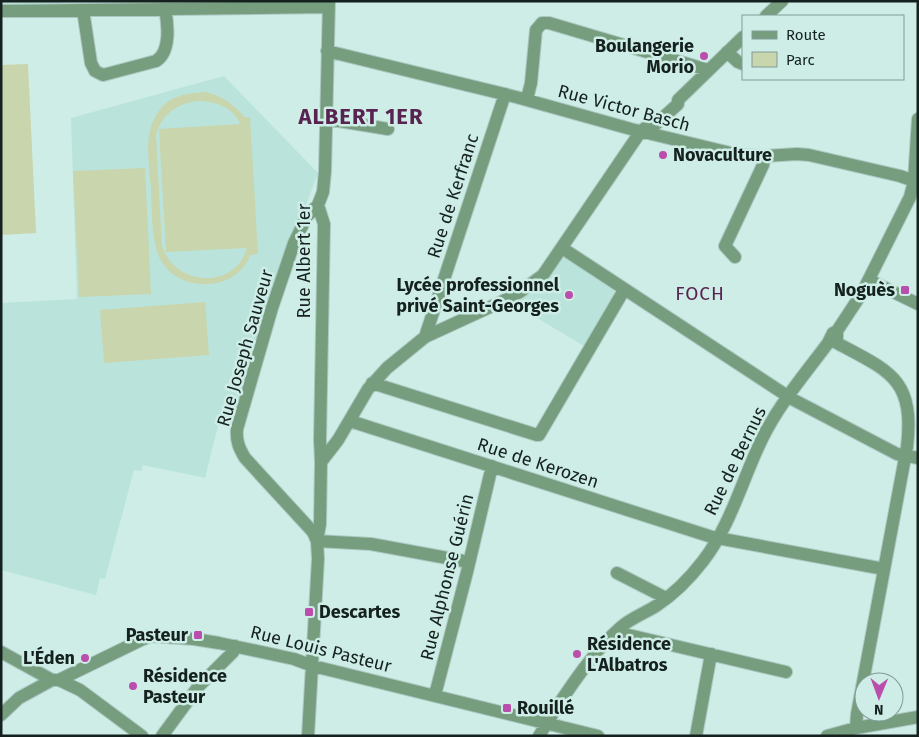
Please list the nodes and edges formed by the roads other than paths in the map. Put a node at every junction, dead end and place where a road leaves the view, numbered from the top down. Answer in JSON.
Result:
{"nodes":[{"id":1,"x":782,"y":1,"type":"edge"},
{"id":2,"x":329,"y":4,"type":"edge"},
{"id":3,"x":165,"y":9,"type":"junction"},
{"id":4,"x":1,"y":10,"type":"edge"},
{"id":5,"x":82,"y":10,"type":"junction"},
{"id":6,"x":767,"y":15,"type":"edge"},
{"id":7,"x":742,"y":38,"type":"edge"},
{"id":8,"x":327,"y":52,"type":"junction"},
{"id":9,"x":727,"y":52,"type":"junction"},
{"id":10,"x":742,"y":64,"type":"edge"},
{"id":11,"x":708,"y":70,"type":"junction"},
{"id":12,"x":505,"y":94,"type":"junction"},
{"id":13,"x":527,"y":100,"type":"junction"},
{"id":14,"x":678,"y":100,"type":"junction"},
{"id":15,"x":665,"y":117,"type":"junction"},
{"id":16,"x":327,"y":119,"type":"junction"},
{"id":17,"x":918,"y":119,"type":"edge"},
{"id":18,"x":652,"y":123,"type":"junction"},
{"id":19,"x":388,"y":128,"type":"dead end"},
{"id":20,"x":641,"y":131,"type":"junction"},
{"id":21,"x":672,"y":139,"type":"junction"},
{"id":22,"x":765,"y":156,"type":"junction"},
{"id":23,"x":916,"y":181,"type":"edge"},
{"id":24,"x":318,"y":205,"type":"junction"},
{"id":25,"x":562,"y":248,"type":"junction"},
{"id":26,"x":736,"y":257,"type":"dead end"},
{"id":27,"x":869,"y":280,"type":"junction"},
{"id":28,"x":624,"y":290,"type":"junction"},
{"id":29,"x":918,"y":304,"type":"edge"},
{"id":30,"x":425,"y":337,"type":"junction"},
{"id":31,"x":833,"y":339,"type":"junction"},
{"id":32,"x":372,"y":383,"type":"junction"},
{"id":33,"x":788,"y":396,"type":"junction"},
{"id":34,"x":350,"y":421,"type":"junction"},
{"id":35,"x":911,"y":457,"type":"edge"},
{"id":36,"x":321,"y":462,"type":"junction"},
{"id":37,"x":492,"y":466,"type":"junction"},
{"id":38,"x":320,"y":508,"type":"junction"},
{"id":39,"x":298,"y":516,"type":"junction"},
{"id":40,"x":717,"y":538,"type":"junction"},
{"id":41,"x":317,"y":541,"type":"junction"},
{"id":42,"x":469,"y":562,"type":"junction"},
{"id":43,"x":884,"y":569,"type":"junction"},
{"id":44,"x":617,"y":573,"type":"dead end"},
{"id":45,"x":665,"y":600,"type":"junction"},
{"id":46,"x":616,"y":632,"type":"junction"},
{"id":47,"x":235,"y":646,"type":"junction"},
{"id":48,"x":1,"y":652,"type":"edge"},
{"id":49,"x":711,"y":654,"type":"junction"},
{"id":50,"x":89,"y":666,"type":"junction"},
{"id":51,"x":313,"y":666,"type":"junction"},
{"id":52,"x":786,"y":672,"type":"dead end"},
{"id":53,"x":56,"y":680,"type":"junction"},
{"id":54,"x":80,"y":690,"type":"junction"},
{"id":55,"x":435,"y":695,"type":"junction"},
{"id":56,"x":5,"y":712,"type":"edge"},
{"id":57,"x":918,"y":716,"type":"edge"},
{"id":58,"x":546,"y":724,"type":"junction"},
{"id":59,"x":856,"y":728,"type":"junction"},
{"id":60,"x":841,"y":734,"type":"edge"},
{"id":61,"x":142,"y":736,"type":"edge"},
{"id":62,"x":162,"y":736,"type":"edge"},
{"id":63,"x":308,"y":736,"type":"edge"},
{"id":64,"x":539,"y":736,"type":"edge"},
{"id":65,"x":598,"y":736,"type":"edge"},
{"id":66,"x":696,"y":736,"type":"edge"},
{"id":67,"x":827,"y":736,"type":"edge"}],
"edges":[{"from":1,"to":6,"type":"street"},
{"from":2,"to":3,"type":"street"},
{"from":2,"to":8,"type":"street","name":"Rue Albert 1er"},
{"from":3,"to":5,"type":"street"},
{"from":3,"to":5,"type":"street"},
{"from":4,"to":5,"type":"street"},
{"from":7,"to":9,"type":"street"},
{"from":8,"to":12,"type":"street","name":"Rue Victor Basch"},
{"from":8,"to":16,"type":"street","name":"Rue Albert 1er"},
{"from":9,"to":10,"type":"street"},
{"from":9,"to":11,"type":"street"},
{"from":11,"to":13,"type":"street"},
{"from":11,"to":14,"type":"street"},
{"from":12,"to":13,"type":"street","name":"Rue Victor Basch"},
{"from":12,"to":30,"type":"street","name":"Rue de Kerfranc"},
{"from":13,"to":20,"type":"street","name":"Rue Victor Basch"},
{"from":14,"to":15,"type":"street"},
{"from":14,"to":18,"type":"street"},
{"from":15,"to":18,"type":"street"},
{"from":15,"to":21,"type":"street"},
{"from":16,"to":19,"type":"street"},
{"from":16,"to":24,"type":"street","name":"Rue Albert 1er"},
{"from":17,"to":23,"type":"street","name":"Rue de Bernus"},
{"from":18,"to":20,"type":"street"},
{"from":20,"to":21,"type":"street","name":"Rue Victor Basch"},
{"from":20,"to":25,"type":"street"},
{"from":21,"to":22,"type":"street","name":"Rue Victor Basch"},
{"from":22,"to":23,"type":"street","name":"Rue Victor Basch"},
{"from":22,"to":26,"type":"street"},
{"from":23,"to":27,"type":"street","name":"Rue de Bernus"},
{"from":24,"to":36,"type":"street","name":"Rue Albert 1er"},
{"from":24,"to":39,"type":"street","name":"Rue Joseph Sauveur"},
{"from":25,"to":28,"type":"street"},
{"from":25,"to":30,"type":"street"},
{"from":27,"to":29,"type":"street"},
{"from":27,"to":31,"type":"street","name":"Rue de Bernus"},
{"from":28,"to":32,"type":"street"},
{"from":28,"to":33,"type":"street"},
{"from":30,"to":32,"type":"street"},
{"from":31,"to":33,"type":"street","name":"Rue de Bernus"},
{"from":31,"to":35,"type":"street"},
{"from":32,"to":34,"type":"street"},
{"from":33,"to":35,"type":"street"},
{"from":33,"to":40,"type":"street","name":"Rue de Bernus"},
{"from":34,"to":36,"type":"street"},
{"from":34,"to":37,"type":"street","name":"Rue de Kerozen"},
{"from":35,"to":43,"type":"street"},
{"from":36,"to":38,"type":"street","name":"Rue Albert 1er"},
{"from":37,"to":40,"type":"street","name":"Rue de Kerozen"},
{"from":37,"to":42,"type":"street","name":"Rue Alphonse Guérin"},
{"from":38,"to":39,"type":"street"},
{"from":38,"to":41,"type":"street","name":"Rue Albert 1er"},
{"from":39,"to":41,"type":"street","name":"Rue Joseph Sauveur"},
{"from":40,"to":43,"type":"street","name":"Rue de Kerozen"},
{"from":40,"to":45,"type":"street","name":"Rue de Bernus"},
{"from":41,"to":42,"type":"street"},
{"from":41,"to":51,"type":"street","name":"Rue Albert 1er"},
{"from":42,"to":55,"type":"street","name":"Rue Alphonse Guérin"},
{"from":43,"to":59,"type":"street"},
{"from":44,"to":45,"type":"street"},
{"from":45,"to":46,"type":"street","name":"Rue de Bernus"},
{"from":46,"to":49,"type":"street"},
{"from":46,"to":58,"type":"street","name":"Rue de Bernus"},
{"from":47,"to":50,"type":"street","name":"Rue Louis Pasteur"},
{"from":47,"to":51,"type":"street","name":"Rue Louis Pasteur"},
{"from":47,"to":62,"type":"street"},
{"from":48,"to":53,"type":"street"},
{"from":49,"to":52,"type":"street"},
{"from":49,"to":66,"type":"street"},
{"from":50,"to":53,"type":"street","name":"Rue Louis Pasteur"},
{"from":50,"to":54,"type":"street"},
{"from":51,"to":55,"type":"street","name":"Rue Louis Pasteur"},
{"from":51,"to":63,"type":"street","name":"Rue Albert 1er"},
{"from":53,"to":54,"type":"street"},
{"from":53,"to":56,"type":"street","name":"Rue Louis Pasteur"},
{"from":54,"to":61,"type":"street"},
{"from":55,"to":58,"type":"street","name":"Rue Louis Pasteur"},
{"from":57,"to":59,"type":"street"},
{"from":58,"to":64,"type":"street","name":"Rue de Bernus"},
{"from":58,"to":65,"type":"street","name":"Rue Louis Pasteur"},
{"from":59,"to":60,"type":"street"},
{"from":60,"to":67,"type":"street"}]}
